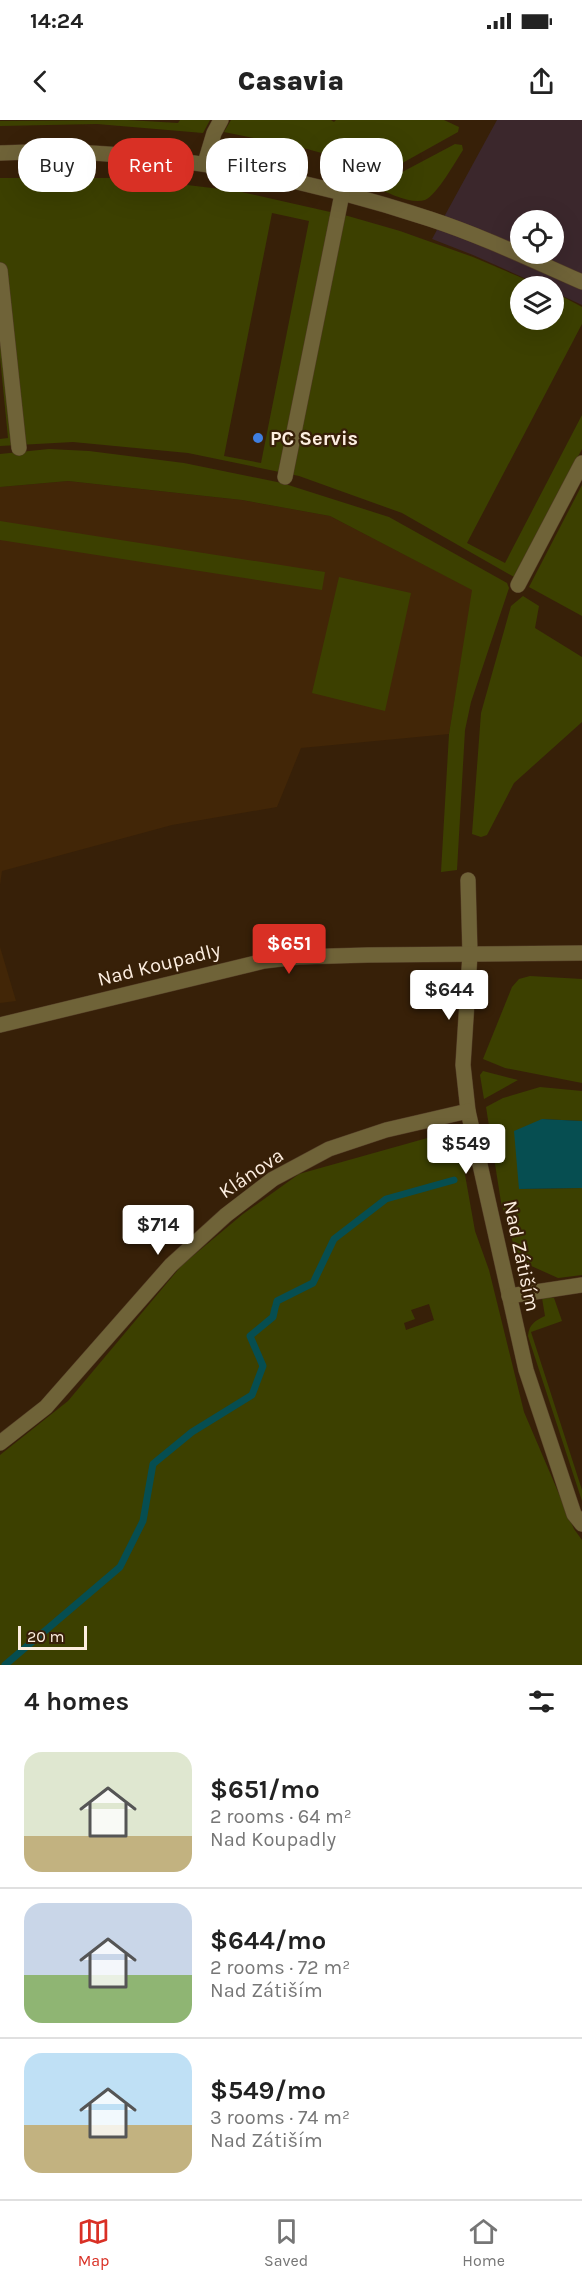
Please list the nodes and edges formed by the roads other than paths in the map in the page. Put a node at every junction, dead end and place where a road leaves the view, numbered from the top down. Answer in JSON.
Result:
{"nodes":[{"id":1,"x":221,"y":120,"type":"edge"},
{"id":2,"x":0,"y":153,"type":"edge"},
{"id":3,"x":205,"y":163,"type":"junction"},
{"id":4,"x":342,"y":194,"type":"junction"},
{"id":5,"x":0,"y":270,"type":"edge"},
{"id":6,"x":582,"y":282,"type":"edge"},
{"id":7,"x":19,"y":448,"type":"dead end"},
{"id":8,"x":582,"y":463,"type":"edge"},
{"id":9,"x":285,"y":477,"type":"dead end"},
{"id":10,"x":518,"y":585,"type":"dead end"},
{"id":11,"x":468,"y":880,"type":"dead end"},
{"id":12,"x":582,"y":953,"type":"edge"},
{"id":13,"x":470,"y":954,"type":"junction"},
{"id":14,"x":0,"y":1025,"type":"edge"},
{"id":15,"x":468,"y":1111,"type":"junction"},
{"id":16,"x":582,"y":1285,"type":"edge"},
{"id":17,"x":509,"y":1296,"type":"junction"},
{"id":18,"x":0,"y":1443,"type":"edge"},
{"id":19,"x":582,"y":1524,"type":"edge"}],
"edges":[{"from":1,"to":3,"type":"street"},
{"from":2,"to":3,"type":"street"},
{"from":3,"to":4,"type":"street"},
{"from":4,"to":6,"type":"street"},
{"from":4,"to":9,"type":"street"},
{"from":5,"to":7,"type":"street"},
{"from":8,"to":10,"type":"street"},
{"from":11,"to":13,"type":"street","name":"Nad Zátiším"},
{"from":12,"to":13,"type":"street","name":"Nad Koupadly"},
{"from":13,"to":14,"type":"street","name":"Nad Koupadly"},
{"from":13,"to":15,"type":"street","name":"Nad Zátiším"},
{"from":15,"to":17,"type":"street","name":"Nad Zátiším"},
{"from":15,"to":18,"type":"street","name":"Klánova"},
{"from":16,"to":17,"type":"street"},
{"from":17,"to":19,"type":"street","name":"Nad Zátiším"}]}
